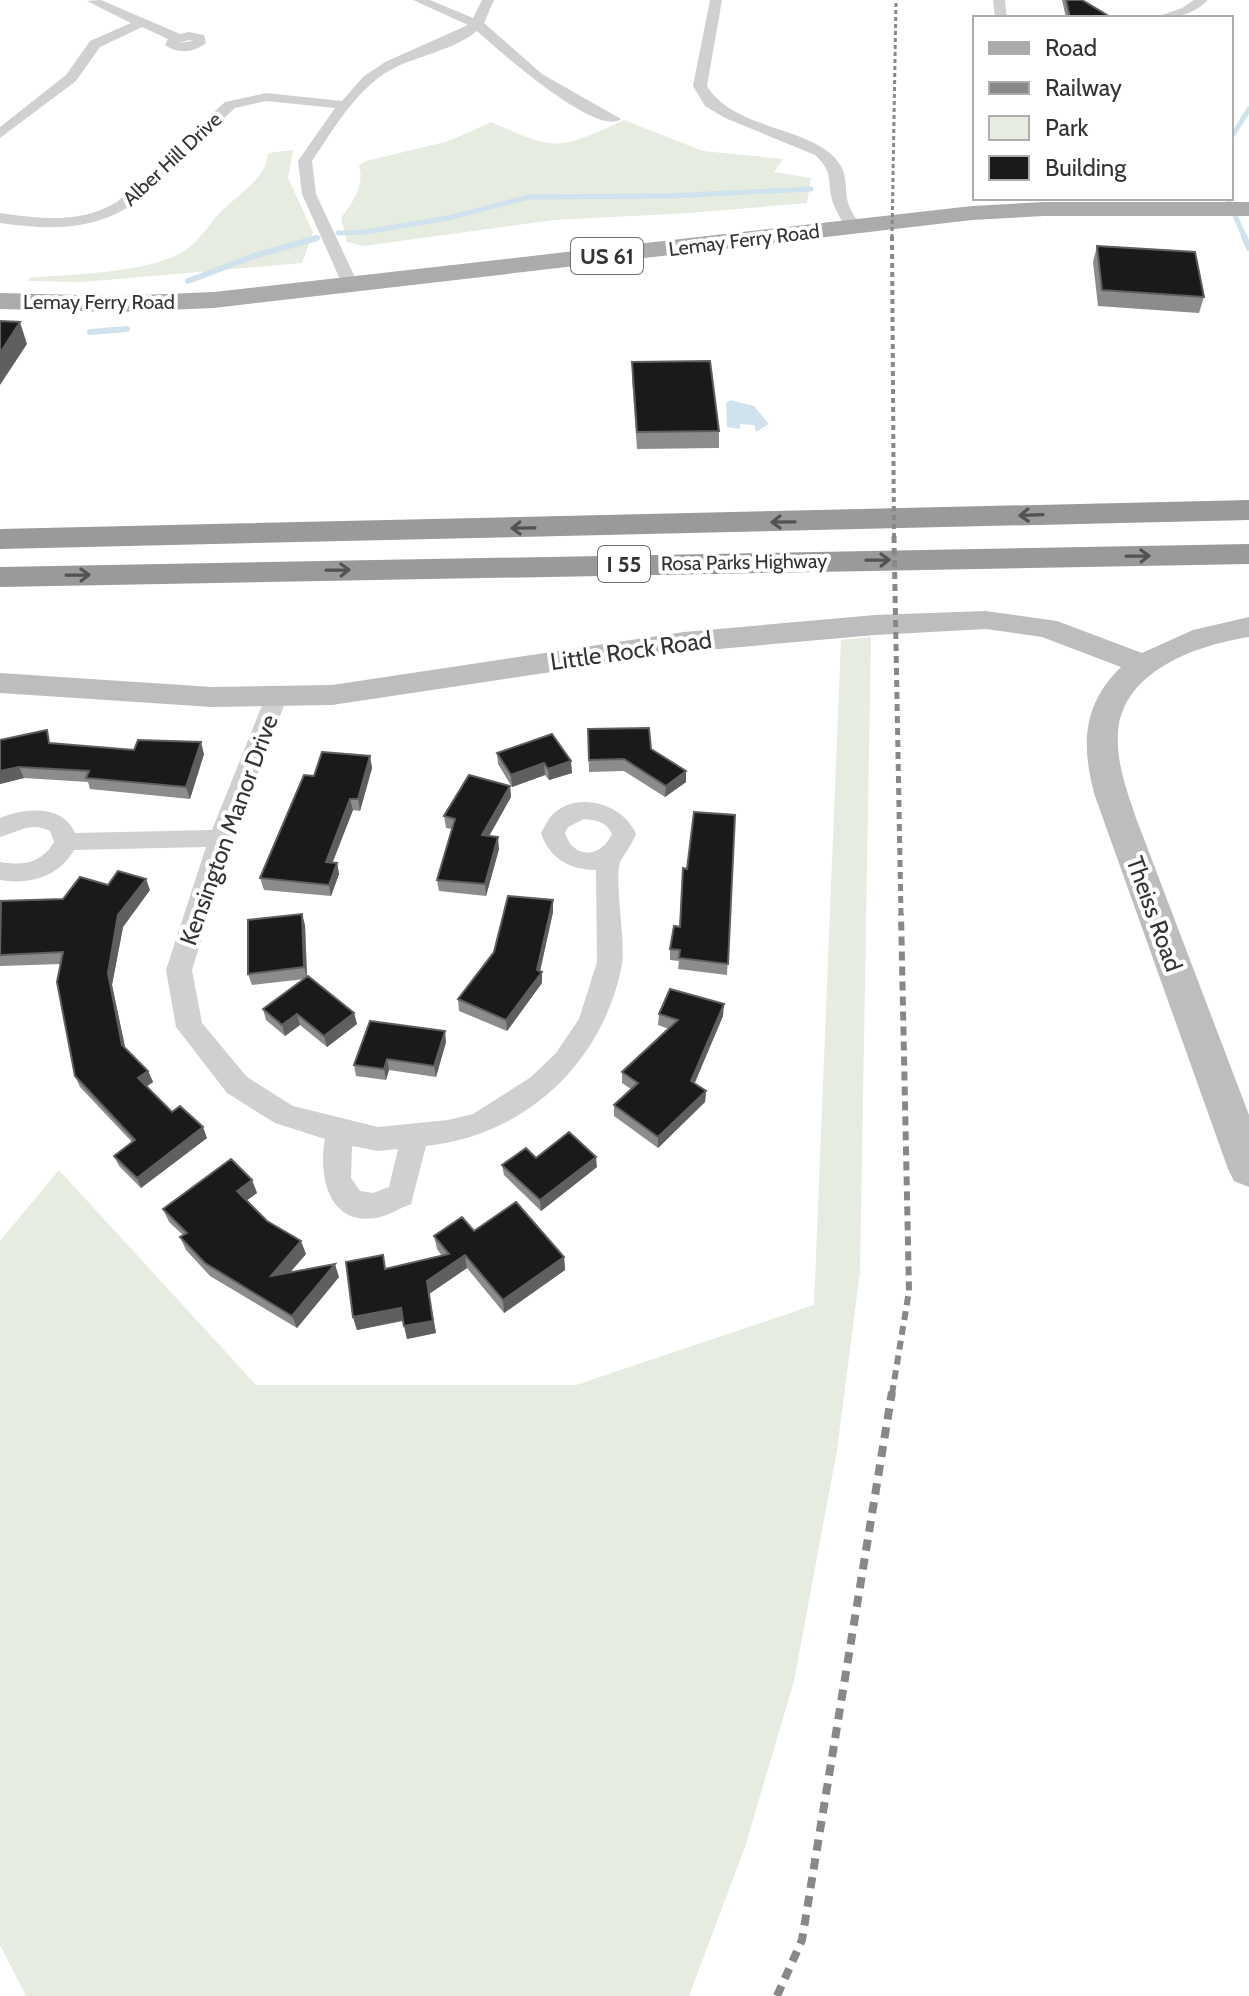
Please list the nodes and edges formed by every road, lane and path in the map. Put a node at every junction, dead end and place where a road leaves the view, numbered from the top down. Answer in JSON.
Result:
{"nodes":[{"id":1,"x":419,"y":0,"type":"edge"},
{"id":2,"x":488,"y":0,"type":"edge"},
{"id":3,"x":716,"y":0,"type":"edge"},
{"id":4,"x":1202,"y":0,"type":"edge"},
{"id":5,"x":93,"y":1,"type":"edge"},
{"id":6,"x":1167,"y":16,"type":"edge"},
{"id":7,"x":141,"y":23,"type":"junction"},
{"id":8,"x":477,"y":24,"type":"junction"},
{"id":9,"x":177,"y":38,"type":"dead end"},
{"id":10,"x":344,"y":105,"type":"junction"},
{"id":11,"x":614,"y":119,"type":"dead end"},
{"id":12,"x":0,"y":134,"type":"edge"},
{"id":13,"x":1040,"y":203,"type":"edge"},
{"id":14,"x":1249,"y":209,"type":"edge"},
{"id":15,"x":0,"y":218,"type":"edge"},
{"id":16,"x":853,"y":227,"type":"junction"},
{"id":17,"x":351,"y":286,"type":"junction"},
{"id":18,"x":0,"y":301,"type":"edge"},
{"id":19,"x":1249,"y":510,"type":"edge"},
{"id":20,"x":0,"y":515,"type":"edge"},
{"id":21,"x":343,"y":532,"type":"junction"},
{"id":22,"x":0,"y":539,"type":"edge"},
{"id":23,"x":1249,"y":554,"type":"edge"},
{"id":24,"x":0,"y":577,"type":"edge"},
{"id":25,"x":1249,"y":627,"type":"edge"},
{"id":26,"x":1145,"y":666,"type":"junction"},
{"id":27,"x":0,"y":683,"type":"edge"},
{"id":28,"x":276,"y":698,"type":"junction"},
{"id":29,"x":0,"y":829,"type":"edge"},
{"id":30,"x":221,"y":838,"type":"junction"},
{"id":31,"x":66,"y":842,"type":"junction"},
{"id":32,"x":608,"y":857,"type":"dead end"},
{"id":33,"x":0,"y":871,"type":"edge"},
{"id":34,"x":341,"y":1132,"type":"junction"},
{"id":35,"x":413,"y":1135,"type":"junction"},
{"id":36,"x":1249,"y":1169,"type":"edge"}],
"edges":[{"from":1,"to":8,"type":"street"},
{"from":2,"to":8,"type":"street"},
{"from":3,"to":16,"type":"street"},
{"from":4,"to":6,"type":"street"},
{"from":5,"to":7,"type":"street"},
{"from":7,"to":9,"type":"street"},
{"from":7,"to":12,"type":"street"},
{"from":8,"to":10,"type":"street"},
{"from":8,"to":11,"type":"street"},
{"from":10,"to":15,"type":"street","name":"Alber Hill Drive"},
{"from":10,"to":17,"type":"street"},
{"from":13,"to":14,"type":"main road","name":"Lemay Ferry Road","number":"US 61"},
{"from":13,"to":16,"type":"main road","name":"Lemay Ferry Road","number":"US 61"},
{"from":16,"to":17,"type":"main road","name":"Lemay Ferry Road","number":"US 61"},
{"from":17,"to":18,"type":"main road","name":"Lemay Ferry Road","number":"US 61"},
{"from":19,"to":21,"type":"highway","name":"Rosa Parks Highway","number":"I 55","one_way":true},
{"from":20,"to":21,"type":"highway"},
{"from":21,"to":22,"type":"highway","number":"I 55"},
{"from":24,"to":23,"type":"highway","name":"Rosa Parks Highway","number":"I 55","one_way":true},
{"from":25,"to":26,"type":"street"},
{"from":26,"to":28,"type":"street","name":"Little Rock Road"},
{"from":26,"to":36,"type":"street","name":"Theiss Road"},
{"from":27,"to":28,"type":"street","name":"Little Rock Road"},
{"from":28,"to":30,"type":"street","name":"Kensington Manor Drive"},
{"from":29,"to":31,"type":"street"},
{"from":30,"to":31,"type":"street"},
{"from":30,"to":34,"type":"street","name":"Kensington Manor Drive"},
{"from":31,"to":33,"type":"street"},
{"from":32,"to":35,"type":"street","name":"Kensington Manor Drive"},
{"from":34,"to":35,"type":"street","name":"Kensington Manor Drive"},
{"from":34,"to":35,"type":"street"}]}
